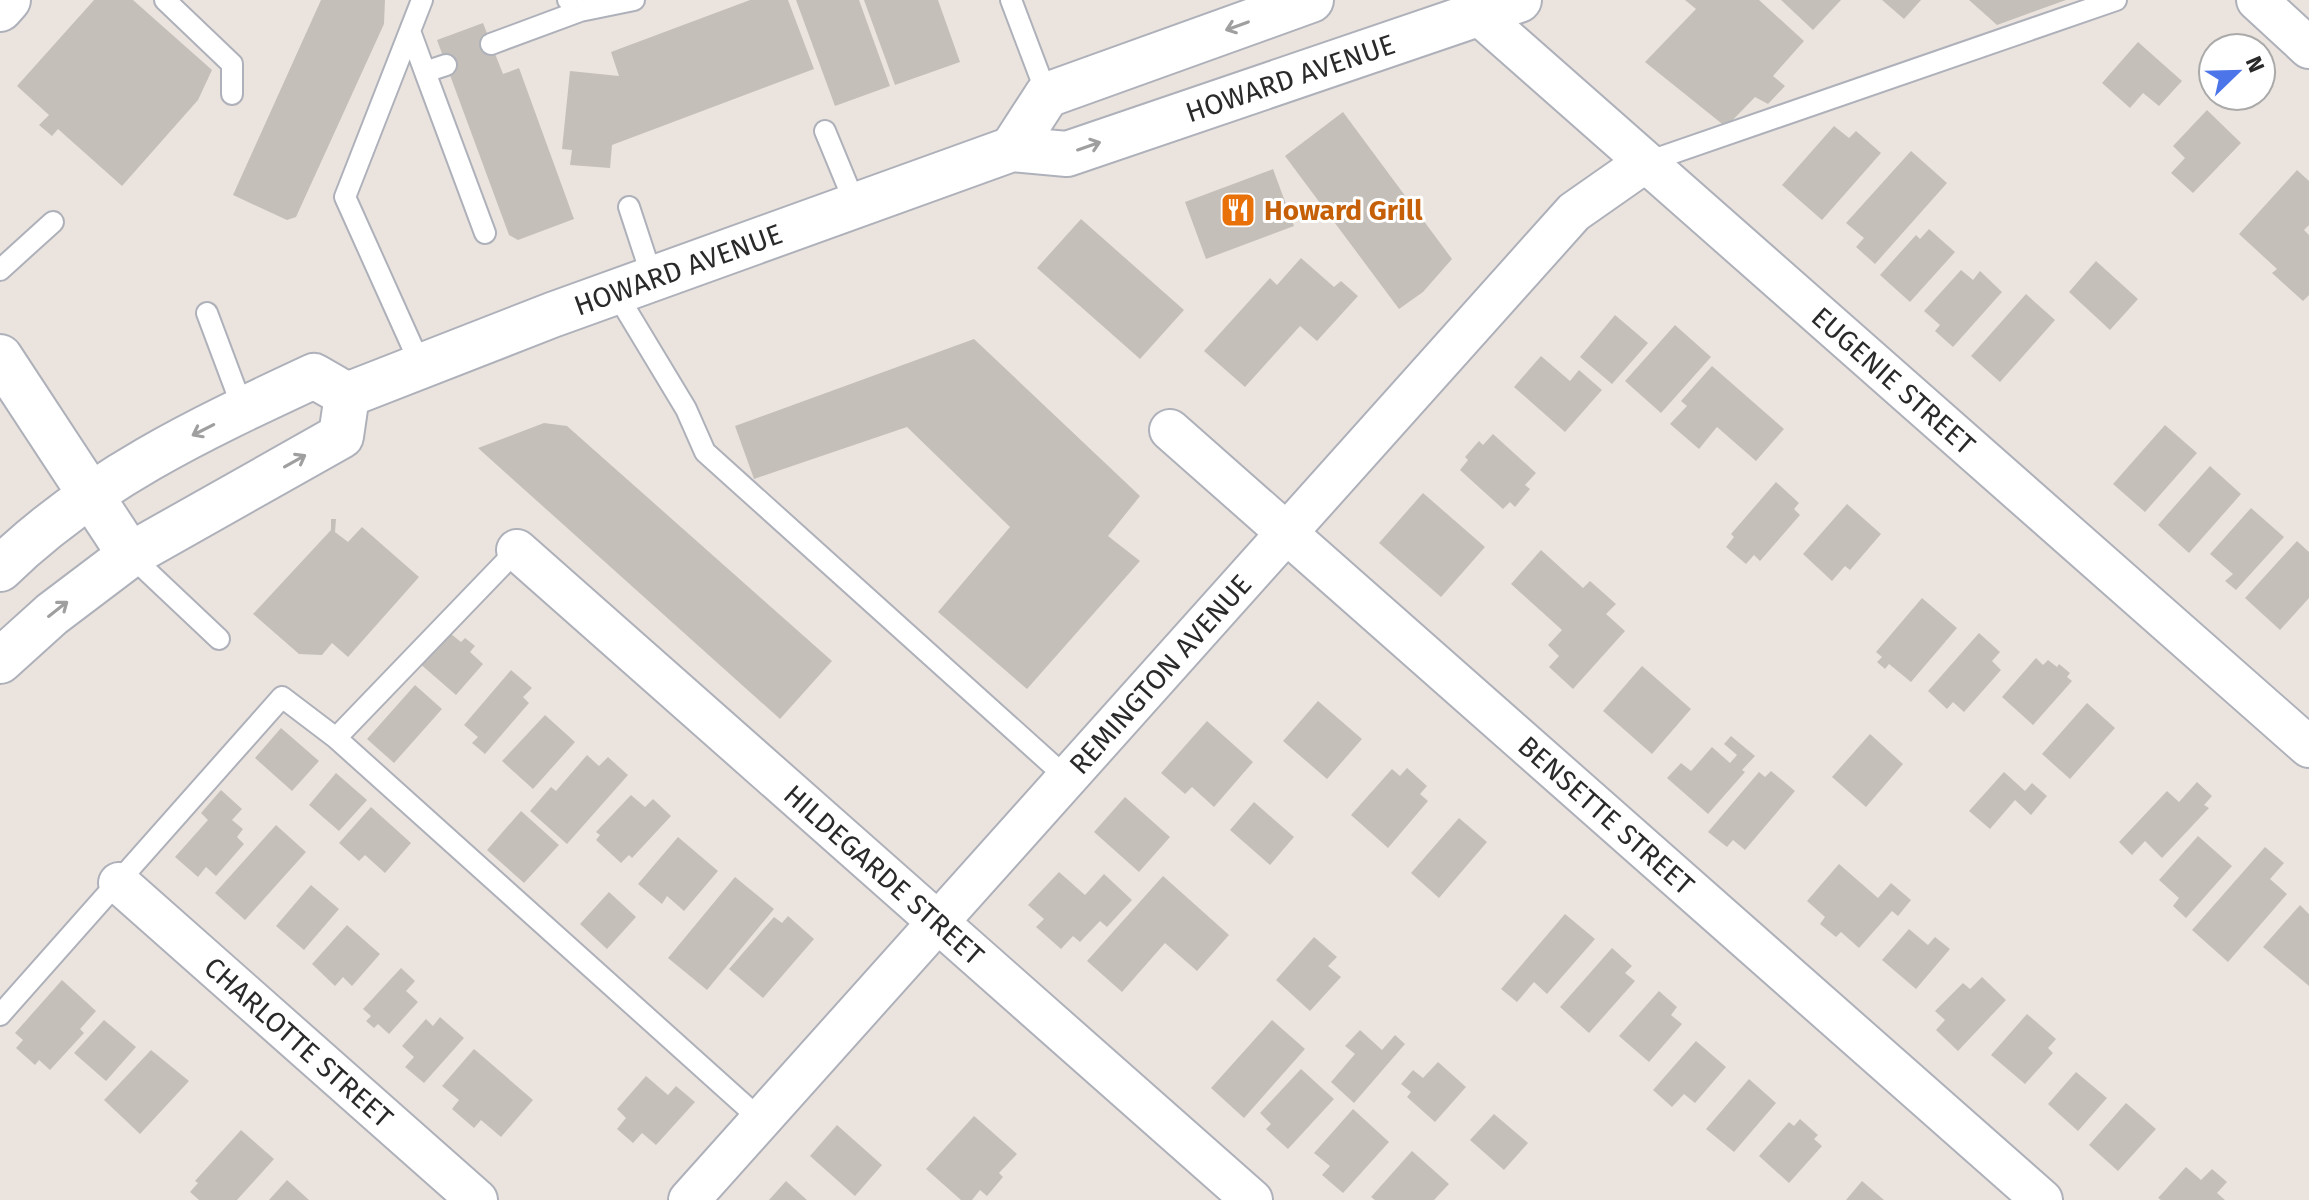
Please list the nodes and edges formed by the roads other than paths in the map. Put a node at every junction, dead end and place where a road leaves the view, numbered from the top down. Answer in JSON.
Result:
{"nodes":[{"id":1,"x":8,"y":0,"type":"edge"},
{"id":2,"x":165,"y":0,"type":"edge"},
{"id":3,"x":422,"y":0,"type":"edge"},
{"id":4,"x":634,"y":0,"type":"edge"},
{"id":5,"x":1011,"y":0,"type":"edge"},
{"id":6,"x":1519,"y":0,"type":"edge"},
{"id":7,"x":2116,"y":0,"type":"edge"},
{"id":8,"x":2257,"y":0,"type":"edge"},
{"id":9,"x":1298,"y":2,"type":"edge"},
{"id":10,"x":1470,"y":5,"type":"edge"},
{"id":11,"x":574,"y":6,"type":"edge"},
{"id":12,"x":0,"y":9,"type":"edge"},
{"id":13,"x":410,"y":31,"type":"junction"},
{"id":14,"x":491,"y":44,"type":"dead end"},
{"id":15,"x":2309,"y":48,"type":"edge"},
{"id":16,"x":446,"y":65,"type":"dead end"},
{"id":17,"x":425,"y":72,"type":"junction"},
{"id":18,"x":232,"y":94,"type":"dead end"},
{"id":19,"x":1047,"y":95,"type":"junction"},
{"id":20,"x":825,"y":131,"type":"dead end"},
{"id":21,"x":1012,"y":149,"type":"junction"},
{"id":22,"x":1644,"y":163,"type":"junction"},
{"id":23,"x":856,"y":206,"type":"junction"},
{"id":24,"x":629,"y":207,"type":"dead end"},
{"id":25,"x":53,"y":222,"type":"dead end"},
{"id":26,"x":485,"y":233,"type":"dead end"},
{"id":27,"x":0,"y":270,"type":"edge"},
{"id":28,"x":634,"y":286,"type":"junction"},
{"id":29,"x":207,"y":313,"type":"dead end"},
{"id":30,"x":0,"y":357,"type":"edge"},
{"id":31,"x":421,"y":366,"type":"junction"},
{"id":32,"x":347,"y":395,"type":"junction"},
{"id":33,"x":243,"y":409,"type":"junction"},
{"id":34,"x":1170,"y":430,"type":"dead end"},
{"id":35,"x":89,"y":494,"type":"junction"},
{"id":36,"x":1286,"y":533,"type":"junction"},
{"id":37,"x":517,"y":550,"type":"joint"},
{"id":38,"x":130,"y":555,"type":"junction"},
{"id":39,"x":0,"y":569,"type":"edge"},
{"id":40,"x":219,"y":639,"type":"dead end"},
{"id":41,"x":0,"y":661,"type":"edge"},
{"id":42,"x":336,"y":738,"type":"junction"},
{"id":43,"x":2309,"y":747,"type":"edge"},
{"id":44,"x":1067,"y":778,"type":"junction"},
{"id":45,"x":119,"y":883,"type":"junction"},
{"id":46,"x":938,"y":922,"type":"junction"},
{"id":47,"x":0,"y":1015,"type":"edge"},
{"id":48,"x":761,"y":1120,"type":"junction"},
{"id":49,"x":477,"y":1200,"type":"edge"},
{"id":50,"x":689,"y":1200,"type":"edge"},
{"id":51,"x":1252,"y":1200,"type":"edge"},
{"id":52,"x":2042,"y":1200,"type":"edge"}],
"edges":[{"from":1,"to":12,"type":"main road"},
{"from":2,"to":18,"type":"lane"},
{"from":3,"to":13,"type":"lane"},
{"from":4,"to":11,"type":"lane"},
{"from":5,"to":19,"type":"lane"},
{"from":6,"to":10,"type":"main road","name":"HOWARD AVENUE"},
{"from":7,"to":22,"type":"lane"},
{"from":8,"to":15,"type":"street"},
{"from":9,"to":19,"type":"main road","one_way":true},
{"from":21,"to":10,"type":"main road","name":"HOWARD AVENUE","one_way":true},
{"from":10,"to":22,"type":"street","name":"EUGENIE STREET"},
{"from":11,"to":14,"type":"lane"},
{"from":13,"to":17,"type":"lane"},
{"from":13,"to":31,"type":"lane"},
{"from":16,"to":17,"type":"lane"},
{"from":17,"to":26,"type":"lane"},
{"from":19,"to":21,"type":"main road"},
{"from":20,"to":23,"type":"lane"},
{"from":21,"to":23,"type":"main road","name":"HOWARD AVENUE"},
{"from":22,"to":36,"type":"street","name":"REMINGTON AVENUE"},
{"from":22,"to":43,"type":"street","name":"EUGENIE STREET"},
{"from":23,"to":28,"type":"main road","name":"HOWARD AVENUE"},
{"from":24,"to":28,"type":"lane"},
{"from":25,"to":27,"type":"lane"},
{"from":28,"to":31,"type":"main road","name":"HOWARD AVENUE"},
{"from":28,"to":44,"type":"lane"},
{"from":29,"to":33,"type":"lane"},
{"from":30,"to":35,"type":"main road"},
{"from":31,"to":32,"type":"main road","name":"HOWARD AVENUE"},
{"from":32,"to":33,"type":"main road"},
{"from":38,"to":32,"type":"main road","one_way":true},
{"from":33,"to":35,"type":"main road","one_way":true},
{"from":34,"to":36,"type":"street","name":"BENSETTE STREET"},
{"from":35,"to":38,"type":"main road"},
{"from":35,"to":39,"type":"main road"},
{"from":36,"to":44,"type":"street","name":"REMINGTON AVENUE"},
{"from":36,"to":52,"type":"street","name":"BENSETTE STREET"},
{"from":37,"to":42,"type":"lane"},
{"from":37,"to":46,"type":"street","name":"HILDEGARDE STREET"},
{"from":38,"to":40,"type":"lane"},
{"from":41,"to":38,"type":"main road","one_way":true},
{"from":42,"to":45,"type":"lane"},
{"from":42,"to":48,"type":"lane"},
{"from":44,"to":46,"type":"street","name":"REMINGTON AVENUE"},
{"from":45,"to":47,"type":"lane"},
{"from":45,"to":49,"type":"street","name":"CHARLOTTE STREET"},
{"from":46,"to":48,"type":"street","name":"REMINGTON AVENUE"},
{"from":46,"to":51,"type":"street","name":"HILDEGARDE STREET"},
{"from":48,"to":50,"type":"street","name":"REMINGTON AVENUE"}]}
